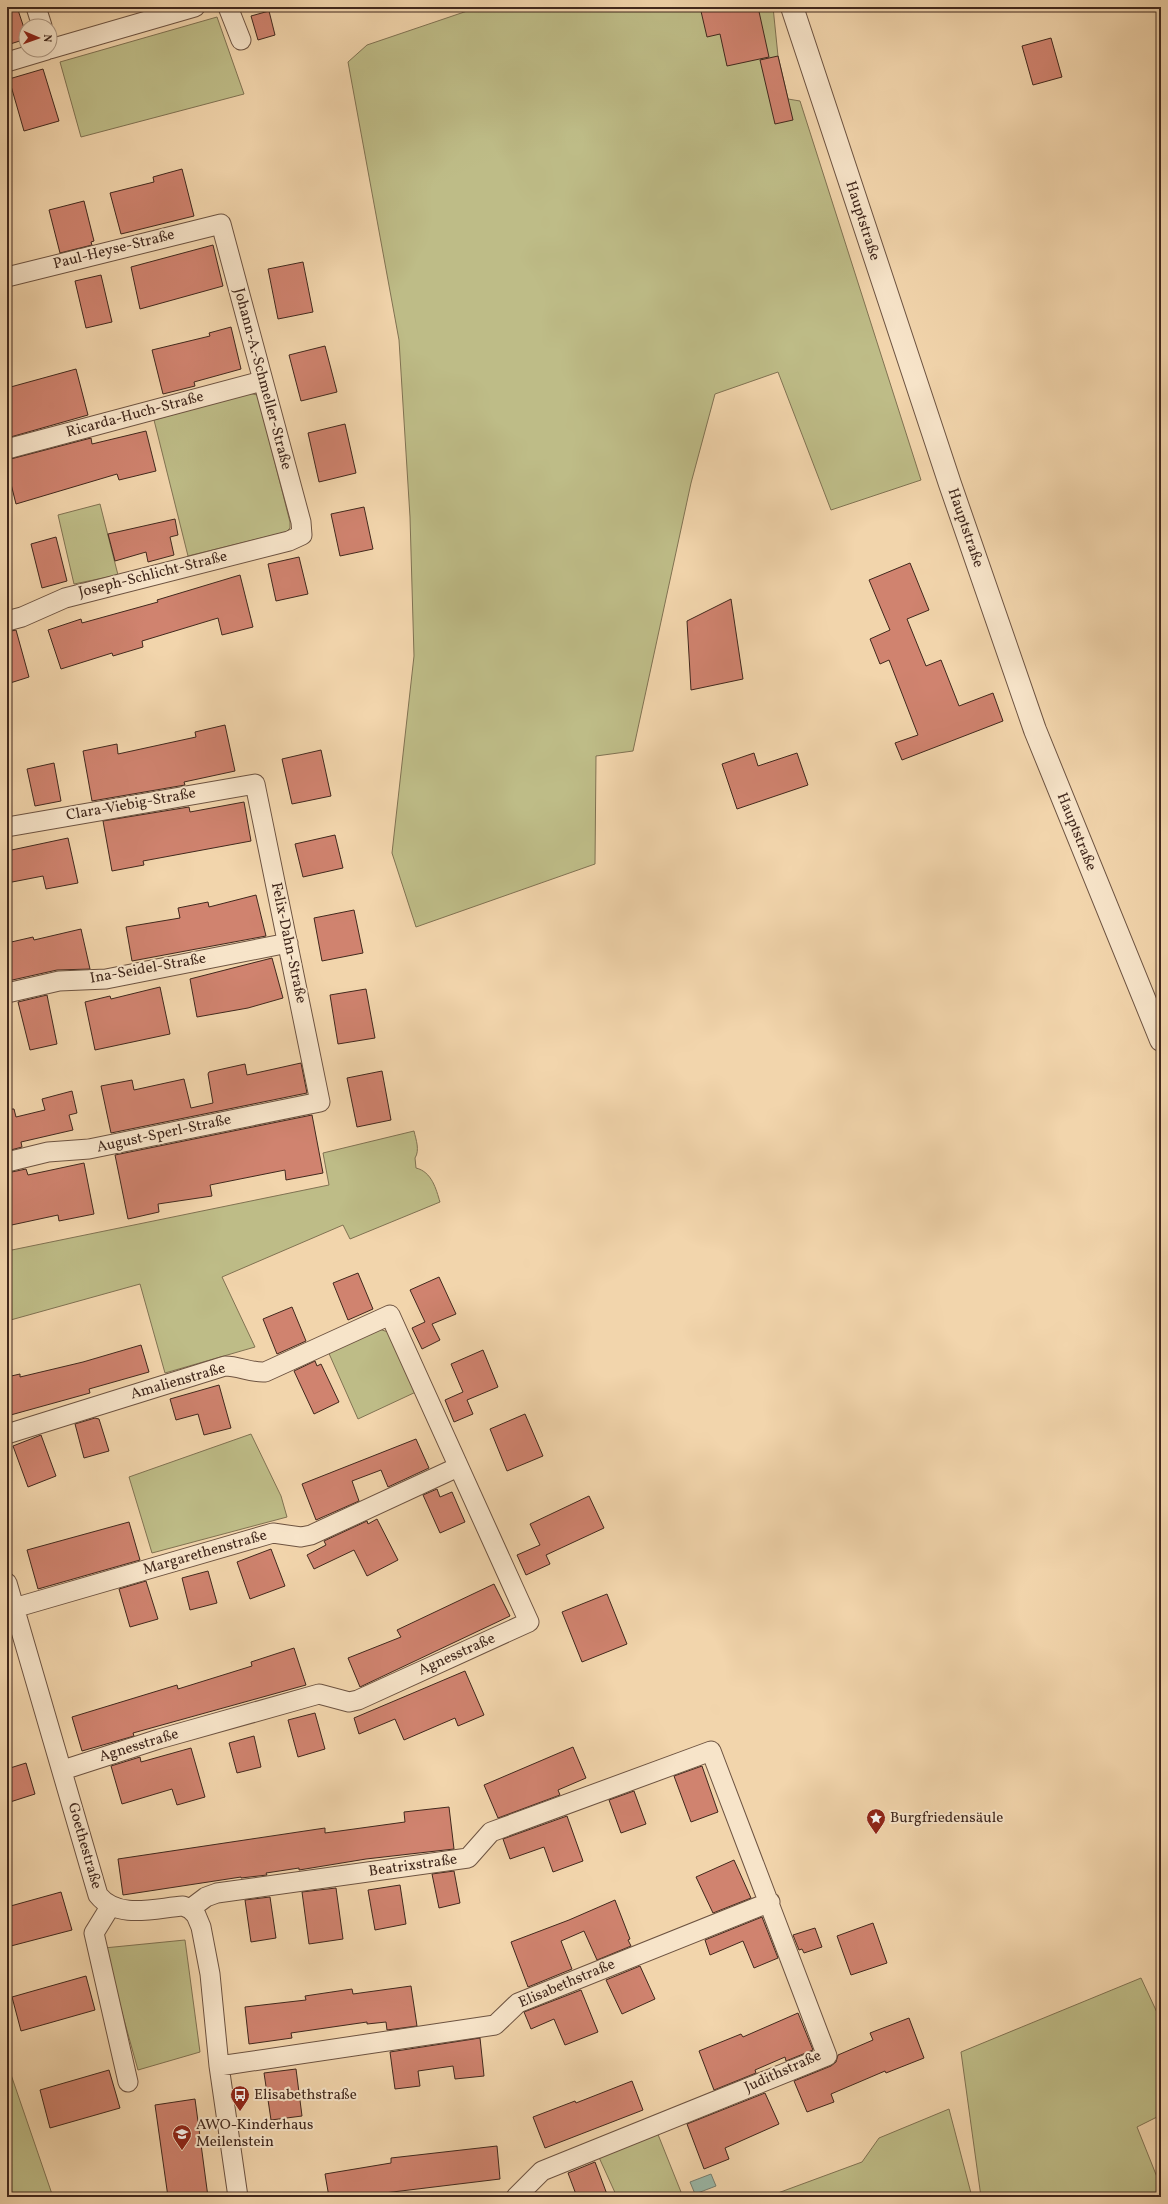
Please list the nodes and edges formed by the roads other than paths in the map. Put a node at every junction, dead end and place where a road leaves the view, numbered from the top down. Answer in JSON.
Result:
{"nodes":[{"id":1,"x":36,"y":7,"type":"edge"},
{"id":2,"x":195,"y":7,"type":"edge"},
{"id":3,"x":228,"y":7,"type":"edge"},
{"id":4,"x":792,"y":7,"type":"edge"},
{"id":5,"x":39,"y":18,"type":"edge"},
{"id":6,"x":240,"y":40,"type":"dead end"},
{"id":7,"x":58,"y":47,"type":"edge"},
{"id":8,"x":20,"y":58,"type":"edge"},
{"id":9,"x":7,"y":62,"type":"edge"},
{"id":10,"x":221,"y":224,"type":"joint"},
{"id":11,"x":7,"y":277,"type":"edge"},
{"id":12,"x":262,"y":381,"type":"junction"},
{"id":13,"x":7,"y":449,"type":"edge"},
{"id":14,"x":302,"y":535,"type":"joint"},
{"id":15,"x":7,"y":621,"type":"edge"},
{"id":16,"x":255,"y":784,"type":"joint"},
{"id":17,"x":7,"y":827,"type":"edge"},
{"id":18,"x":288,"y":942,"type":"junction"},
{"id":19,"x":7,"y":993,"type":"edge"},
{"id":20,"x":1161,"y":1040,"type":"edge"},
{"id":21,"x":320,"y":1102,"type":"joint"},
{"id":22,"x":7,"y":1162,"type":"edge"},
{"id":23,"x":390,"y":1315,"type":"joint"},
{"id":24,"x":7,"y":1434,"type":"edge"},
{"id":25,"x":458,"y":1467,"type":"junction"},
{"id":26,"x":7,"y":1583,"type":"edge"},
{"id":27,"x":14,"y":1608,"type":"junction"},
{"id":28,"x":711,"y":1751,"type":"joint"},
{"id":29,"x":63,"y":1770,"type":"junction"},
{"id":30,"x":770,"y":1902,"type":"junction"},
{"id":31,"x":110,"y":1907,"type":"junction"},
{"id":32,"x":190,"y":1909,"type":"junction"},
{"id":33,"x":219,"y":2066,"type":"junction"},
{"id":34,"x":128,"y":2082,"type":"dead end"},
{"id":35,"x":238,"y":2197,"type":"edge"},
{"id":36,"x":516,"y":2197,"type":"edge"}],
"edges":[{"from":1,"to":5,"type":"street"},
{"from":2,"to":7,"type":"street"},
{"from":3,"to":6,"type":"street"},
{"from":4,"to":20,"type":"street","name":"Hauptstraße"},
{"from":8,"to":9,"type":"street"},
{"from":10,"to":11,"type":"street","name":"Paul-Heyse-Straße"},
{"from":10,"to":12,"type":"street","name":"Johann-A.-Schmeller-Straße"},
{"from":12,"to":13,"type":"street","name":"Ricarda-Huch-Straße"},
{"from":12,"to":14,"type":"street","name":"Johann-A.-Schmeller-Straße"},
{"from":14,"to":15,"type":"street","name":"Joseph-Schlicht-Straße"},
{"from":16,"to":17,"type":"street","name":"Clara-Viebig-Straße"},
{"from":16,"to":18,"type":"street","name":"Felix-Dahn-Straße"},
{"from":18,"to":19,"type":"street","name":"Ina-Seidel-Straße"},
{"from":18,"to":21,"type":"street","name":"Felix-Dahn-Straße"},
{"from":21,"to":22,"type":"street","name":"August-Sperl-Straße"},
{"from":23,"to":24,"type":"street","name":"Amalienstraße"},
{"from":23,"to":25,"type":"street","name":"Agnesstraße"},
{"from":25,"to":27,"type":"street","name":"Margarethenstraße"},
{"from":25,"to":29,"type":"street","name":"Agnesstraße"},
{"from":26,"to":27,"type":"street","name":"Goethestraße"},
{"from":27,"to":29,"type":"street","name":"Goethestraße"},
{"from":28,"to":30,"type":"street","name":"Judithstraße"},
{"from":28,"to":32,"type":"street","name":"Beatrixstraße"},
{"from":29,"to":31,"type":"street","name":"Goethestraße"},
{"from":30,"to":33,"type":"street","name":"Elisabethstraße"},
{"from":30,"to":36,"type":"street","name":"Judithstraße"},
{"from":31,"to":32,"type":"street","name":"Goethestraße"},
{"from":31,"to":34,"type":"street"},
{"from":32,"to":33,"type":"street"},
{"from":33,"to":35,"type":"street"}]}
